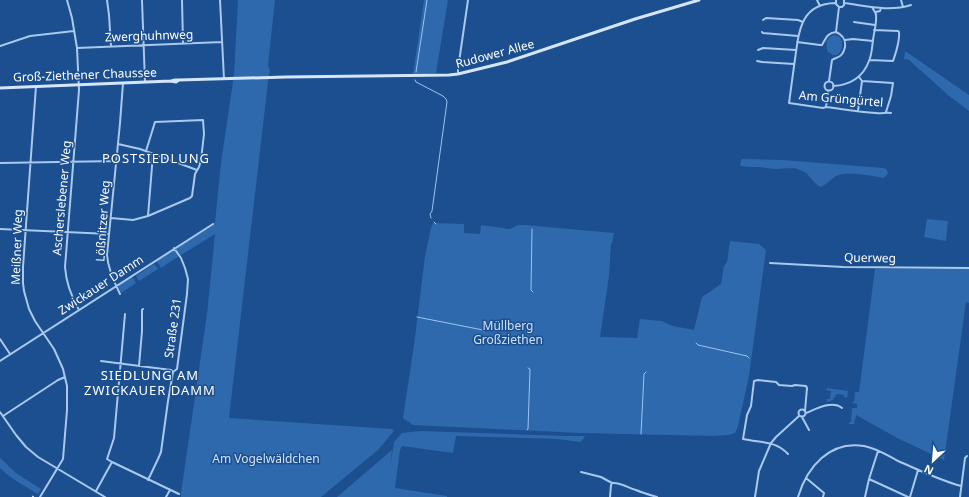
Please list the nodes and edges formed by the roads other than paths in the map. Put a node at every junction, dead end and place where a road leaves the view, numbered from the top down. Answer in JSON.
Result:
{"nodes":[{"id":1,"x":67,"y":0,"type":"edge"},
{"id":2,"x":107,"y":0,"type":"edge"},
{"id":3,"x":142,"y":0,"type":"edge"},
{"id":4,"x":182,"y":0,"type":"edge"},
{"id":5,"x":220,"y":0,"type":"edge"},
{"id":6,"x":468,"y":0,"type":"edge"},
{"id":7,"x":699,"y":0,"type":"edge"},
{"id":8,"x":817,"y":0,"type":"edge"},
{"id":9,"x":900,"y":0,"type":"edge"},
{"id":10,"x":836,"y":1,"type":"edge"},
{"id":11,"x":844,"y":2,"type":"edge"},
{"id":12,"x":911,"y":5,"type":"dead end"},
{"id":13,"x":820,"y":6,"type":"junction"},
{"id":14,"x":839,"y":7,"type":"junction"},
{"id":15,"x":872,"y":7,"type":"junction"},
{"id":16,"x":903,"y":7,"type":"junction"},
{"id":17,"x":881,"y":8,"type":"junction"},
{"id":18,"x":876,"y":12,"type":"junction"},
{"id":19,"x":763,"y":20,"type":"dead end"},
{"id":20,"x":802,"y":22,"type":"junction"},
{"id":21,"x":854,"y":22,"type":"dead end"},
{"id":22,"x":875,"y":25,"type":"junction"},
{"id":23,"x":874,"y":30,"type":"junction"},
{"id":24,"x":74,"y":31,"type":"junction"},
{"id":25,"x":762,"y":32,"type":"dead end"},
{"id":26,"x":836,"y":32,"type":"junction"},
{"id":27,"x":798,"y":36,"type":"junction"},
{"id":28,"x":845,"y":40,"type":"junction"},
{"id":29,"x":873,"y":41,"type":"junction"},
{"id":30,"x":222,"y":42,"type":"junction"},
{"id":31,"x":797,"y":42,"type":"junction"},
{"id":32,"x":184,"y":43,"type":"junction"},
{"id":33,"x":143,"y":45,"type":"junction"},
{"id":34,"x":0,"y":46,"type":"edge"},
{"id":35,"x":111,"y":46,"type":"junction"},
{"id":36,"x":77,"y":48,"type":"junction"},
{"id":37,"x":758,"y":50,"type":"dead end"},
{"id":38,"x":796,"y":50,"type":"junction"},
{"id":39,"x":870,"y":60,"type":"junction"},
{"id":40,"x":757,"y":61,"type":"dead end"},
{"id":41,"x":892,"y":61,"type":"junction"},
{"id":42,"x":896,"y":62,"type":"dead end"},
{"id":43,"x":794,"y":64,"type":"junction"},
{"id":44,"x":458,"y":74,"type":"junction"},
{"id":45,"x":859,"y":77,"type":"junction"},
{"id":46,"x":240,"y":78,"type":"joint"},
{"id":47,"x":224,"y":79,"type":"junction"},
{"id":48,"x":829,"y":81,"type":"junction"},
{"id":49,"x":862,"y":81,"type":"junction"},
{"id":50,"x":145,"y":82,"type":"junction"},
{"id":51,"x":123,"y":83,"type":"junction"},
{"id":52,"x":79,"y":84,"type":"junction"},
{"id":53,"x":36,"y":86,"type":"junction"},
{"id":54,"x":833,"y":86,"type":"junction"},
{"id":55,"x":0,"y":88,"type":"edge"},
{"id":56,"x":828,"y":91,"type":"junction"},
{"id":57,"x":826,"y":107,"type":"junction"},
{"id":58,"x":858,"y":111,"type":"junction"},
{"id":59,"x":886,"y":112,"type":"junction"},
{"id":60,"x":891,"y":113,"type":"dead end"},
{"id":61,"x":118,"y":144,"type":"junction"},
{"id":62,"x":146,"y":151,"type":"junction"},
{"id":63,"x":153,"y":154,"type":"junction"},
{"id":64,"x":74,"y":161,"type":"junction"},
{"id":65,"x":116,"y":161,"type":"junction"},
{"id":66,"x":0,"y":163,"type":"edge"},
{"id":67,"x":31,"y":163,"type":"junction"},
{"id":68,"x":197,"y":170,"type":"junction"},
{"id":69,"x":148,"y":216,"type":"junction"},
{"id":70,"x":111,"y":218,"type":"junction"},
{"id":71,"x":213,"y":224,"type":"dead end"},
{"id":72,"x":0,"y":229,"type":"edge"},
{"id":73,"x":26,"y":230,"type":"junction"},
{"id":74,"x":68,"y":232,"type":"junction"},
{"id":75,"x":109,"y":234,"type":"junction"},
{"id":76,"x":174,"y":248,"type":"junction"},
{"id":77,"x":770,"y":263,"type":"dead end"},
{"id":78,"x":969,"y":268,"type":"edge"},
{"id":79,"x":116,"y":286,"type":"junction"},
{"id":80,"x":120,"y":294,"type":"dead end"},
{"id":81,"x":143,"y":309,"type":"dead end"},
{"id":82,"x":79,"y":310,"type":"junction"},
{"id":83,"x":125,"y":314,"type":"dead end"},
{"id":84,"x":43,"y":333,"type":"junction"},
{"id":85,"x":0,"y":339,"type":"edge"},
{"id":86,"x":10,"y":354,"type":"junction"},
{"id":87,"x":0,"y":361,"type":"edge"},
{"id":88,"x":101,"y":361,"type":"dead end"},
{"id":89,"x":120,"y":364,"type":"junction"},
{"id":90,"x":139,"y":366,"type":"junction"},
{"id":91,"x":173,"y":372,"type":"junction"},
{"id":92,"x":65,"y":377,"type":"junction"},
{"id":93,"x":842,"y":408,"type":"dead end"},
{"id":94,"x":0,"y":412,"type":"edge"},
{"id":95,"x":805,"y":412,"type":"junction"},
{"id":96,"x":3,"y":416,"type":"junction"},
{"id":97,"x":801,"y":416,"type":"junction"},
{"id":98,"x":809,"y":430,"type":"dead end"},
{"id":99,"x":771,"y":443,"type":"junction"},
{"id":100,"x":878,"y":451,"type":"junction"},
{"id":101,"x":788,"y":454,"type":"dead end"},
{"id":102,"x":967,"y":456,"type":"dead end"},
{"id":103,"x":112,"y":462,"type":"junction"},
{"id":104,"x":57,"y":469,"type":"junction"},
{"id":105,"x":918,"y":470,"type":"junction"},
{"id":106,"x":581,"y":472,"type":"dead end"},
{"id":107,"x":806,"y":478,"type":"junction"},
{"id":108,"x":869,"y":479,"type":"junction"},
{"id":109,"x":148,"y":480,"type":"junction"},
{"id":110,"x":612,"y":482,"type":"junction"},
{"id":111,"x":961,"y":486,"type":"junction"},
{"id":112,"x":170,"y":490,"type":"junction"},
{"id":113,"x":96,"y":491,"type":"junction"},
{"id":114,"x":179,"y":494,"type":"dead end"},
{"id":115,"x":648,"y":496,"type":"edge"},
{"id":116,"x":40,"y":497,"type":"edge"},
{"id":117,"x":105,"y":497,"type":"edge"},
{"id":118,"x":166,"y":497,"type":"edge"},
{"id":119,"x":610,"y":497,"type":"edge"},
{"id":120,"x":657,"y":497,"type":"edge"},
{"id":121,"x":755,"y":497,"type":"edge"},
{"id":122,"x":798,"y":497,"type":"edge"},
{"id":123,"x":823,"y":497,"type":"edge"},
{"id":124,"x":865,"y":497,"type":"edge"},
{"id":125,"x":909,"y":497,"type":"edge"},
{"id":126,"x":960,"y":497,"type":"edge"}],
"edges":[{"from":1,"to":24,"type":"street","name":"Ascherslebener Weg"},
{"from":2,"to":35,"type":"street"},
{"from":3,"to":33,"type":"street"},
{"from":4,"to":32,"type":"street"},
{"from":5,"to":30,"type":"street"},
{"from":6,"to":44,"type":"street"},
{"from":7,"to":44,"type":"street","name":"Rudower Allee"},
{"from":8,"to":13,"type":"street"},
{"from":9,"to":16,"type":"street"},
{"from":10,"to":13,"type":"street"},
{"from":10,"to":14,"type":"street"},
{"from":11,"to":14,"type":"street"},
{"from":11,"to":15,"type":"street"},
{"from":12,"to":16,"type":"street"},
{"from":13,"to":20,"type":"street"},
{"from":14,"to":26,"type":"street"},
{"from":15,"to":17,"type":"street"},
{"from":15,"to":18,"type":"street"},
{"from":16,"to":17,"type":"street"},
{"from":17,"to":18,"type":"street"},
{"from":18,"to":22,"type":"street"},
{"from":19,"to":20,"type":"street"},
{"from":20,"to":27,"type":"street"},
{"from":21,"to":22,"type":"street"},
{"from":22,"to":23,"type":"street"},
{"from":23,"to":29,"type":"street"},
{"from":23,"to":41,"type":"street"},
{"from":24,"to":34,"type":"street"},
{"from":24,"to":36,"type":"street","name":"Ascherslebener Weg"},
{"from":25,"to":27,"type":"street"},
{"from":26,"to":28,"type":"street"},
{"from":26,"to":31,"type":"street"},
{"from":27,"to":31,"type":"street"},
{"from":28,"to":29,"type":"street"},
{"from":28,"to":48,"type":"street"},
{"from":29,"to":39,"type":"street"},
{"from":30,"to":32,"type":"street","name":"Zwerghuhnweg"},
{"from":30,"to":47,"type":"street"},
{"from":31,"to":38,"type":"street"},
{"from":32,"to":33,"type":"street","name":"Zwerghuhnweg"},
{"from":33,"to":35,"type":"street","name":"Zwerghuhnweg"},
{"from":33,"to":50,"type":"street"},
{"from":35,"to":36,"type":"street","name":"Zwerghuhnweg"},
{"from":36,"to":52,"type":"street","name":"Ascherslebener Weg"},
{"from":37,"to":38,"type":"street"},
{"from":38,"to":43,"type":"street"},
{"from":39,"to":41,"type":"street"},
{"from":39,"to":45,"type":"street"},
{"from":40,"to":43,"type":"street"},
{"from":41,"to":42,"type":"street"},
{"from":43,"to":57,"type":"street","name":"Am Grüngürtel"},
{"from":44,"to":46,"type":"street","name":"Rudower Allee"},
{"from":45,"to":49,"type":"street"},
{"from":45,"to":54,"type":"street"},
{"from":46,"to":47,"type":"street","name":"Groß-Ziethener Chaussee"},
{"from":47,"to":50,"type":"street","name":"Groß-Ziethener Chaussee"},
{"from":48,"to":54,"type":"street"},
{"from":48,"to":56,"type":"street"},
{"from":49,"to":58,"type":"street"},
{"from":49,"to":59,"type":"street"},
{"from":50,"to":51,"type":"street","name":"Groß-Ziethener Chaussee"},
{"from":51,"to":52,"type":"street","name":"Groß-Ziethener Chaussee"},
{"from":51,"to":61,"type":"street","name":"Lößnitzer Weg"},
{"from":52,"to":53,"type":"street","name":"Groß-Ziethener Chaussee"},
{"from":52,"to":64,"type":"street","name":"Ascherslebener Weg"},
{"from":53,"to":55,"type":"street","name":"Groß-Ziethener Chaussee"},
{"from":53,"to":67,"type":"street","name":"Meißner Weg"},
{"from":54,"to":56,"type":"street"},
{"from":56,"to":57,"type":"street"},
{"from":57,"to":58,"type":"street","name":"Am Grüngürtel"},
{"from":58,"to":59,"type":"street","name":"Am Grüngürtel"},
{"from":59,"to":60,"type":"street","name":"Am Grüngürtel"},
{"from":61,"to":62,"type":"street"},
{"from":61,"to":65,"type":"street","name":"Lößnitzer Weg"},
{"from":62,"to":63,"type":"street"},
{"from":62,"to":68,"type":"street"},
{"from":63,"to":68,"type":"street"},
{"from":63,"to":69,"type":"street"},
{"from":64,"to":65,"type":"street"},
{"from":64,"to":67,"type":"street"},
{"from":64,"to":74,"type":"street","name":"Ascherslebener Weg"},
{"from":65,"to":70,"type":"street","name":"Lößnitzer Weg"},
{"from":66,"to":67,"type":"street"},
{"from":67,"to":73,"type":"street","name":"Meißner Weg"},
{"from":68,"to":69,"type":"street"},
{"from":69,"to":70,"type":"street"},
{"from":70,"to":75,"type":"street","name":"Lößnitzer Weg"},
{"from":71,"to":76,"type":"street","name":"Zwickauer Damm"},
{"from":72,"to":73,"type":"street"},
{"from":73,"to":74,"type":"street"},
{"from":73,"to":84,"type":"street","name":"Meißner Weg"},
{"from":74,"to":75,"type":"street"},
{"from":74,"to":82,"type":"street","name":"Ascherslebener Weg"},
{"from":75,"to":79,"type":"street","name":"Lößnitzer Weg"},
{"from":76,"to":79,"type":"street","name":"Zwickauer Damm"},
{"from":76,"to":91,"type":"street","name":"Straße 231"},
{"from":77,"to":78,"type":"street","name":"Querweg"},
{"from":79,"to":80,"type":"street","name":"Lößnitzer Weg"},
{"from":79,"to":82,"type":"street","name":"Zwickauer Damm"},
{"from":81,"to":90,"type":"street"},
{"from":82,"to":84,"type":"street","name":"Zwickauer Damm"},
{"from":83,"to":89,"type":"street"},
{"from":84,"to":86,"type":"street","name":"Zwickauer Damm"},
{"from":84,"to":92,"type":"street","name":"Meißner Weg"},
{"from":85,"to":86,"type":"street"},
{"from":86,"to":87,"type":"street","name":"Zwickauer Damm"},
{"from":88,"to":89,"type":"street"},
{"from":89,"to":90,"type":"street"},
{"from":89,"to":103,"type":"street"},
{"from":90,"to":91,"type":"street"},
{"from":91,"to":109,"type":"street","name":"Straße 231"},
{"from":92,"to":96,"type":"street"},
{"from":92,"to":104,"type":"street","name":"Meißner Weg"},
{"from":93,"to":95,"type":"street"},
{"from":94,"to":96,"type":"street"},
{"from":95,"to":97,"type":"street"},
{"from":95,"to":97,"type":"street"},
{"from":95,"to":99,"type":"street"},
{"from":96,"to":104,"type":"street"},
{"from":97,"to":98,"type":"street"},
{"from":97,"to":99,"type":"street"},
{"from":99,"to":101,"type":"street"},
{"from":99,"to":121,"type":"street"},
{"from":100,"to":105,"type":"street"},
{"from":100,"to":107,"type":"street"},
{"from":100,"to":108,"type":"street"},
{"from":102,"to":111,"type":"street"},
{"from":103,"to":109,"type":"street"},
{"from":103,"to":113,"type":"street"},
{"from":104,"to":113,"type":"street"},
{"from":104,"to":116,"type":"street","name":"Meißner Weg"},
{"from":105,"to":111,"type":"street"},
{"from":105,"to":125,"type":"street"},
{"from":106,"to":110,"type":"street"},
{"from":107,"to":122,"type":"street"},
{"from":107,"to":123,"type":"street"},
{"from":108,"to":124,"type":"street"},
{"from":108,"to":125,"type":"street"},
{"from":109,"to":112,"type":"street"},
{"from":110,"to":115,"type":"street"},
{"from":110,"to":119,"type":"street"},
{"from":111,"to":126,"type":"street"},
{"from":112,"to":114,"type":"street"},
{"from":112,"to":118,"type":"street"},
{"from":113,"to":117,"type":"street"},
{"from":115,"to":120,"type":"street"}]}
